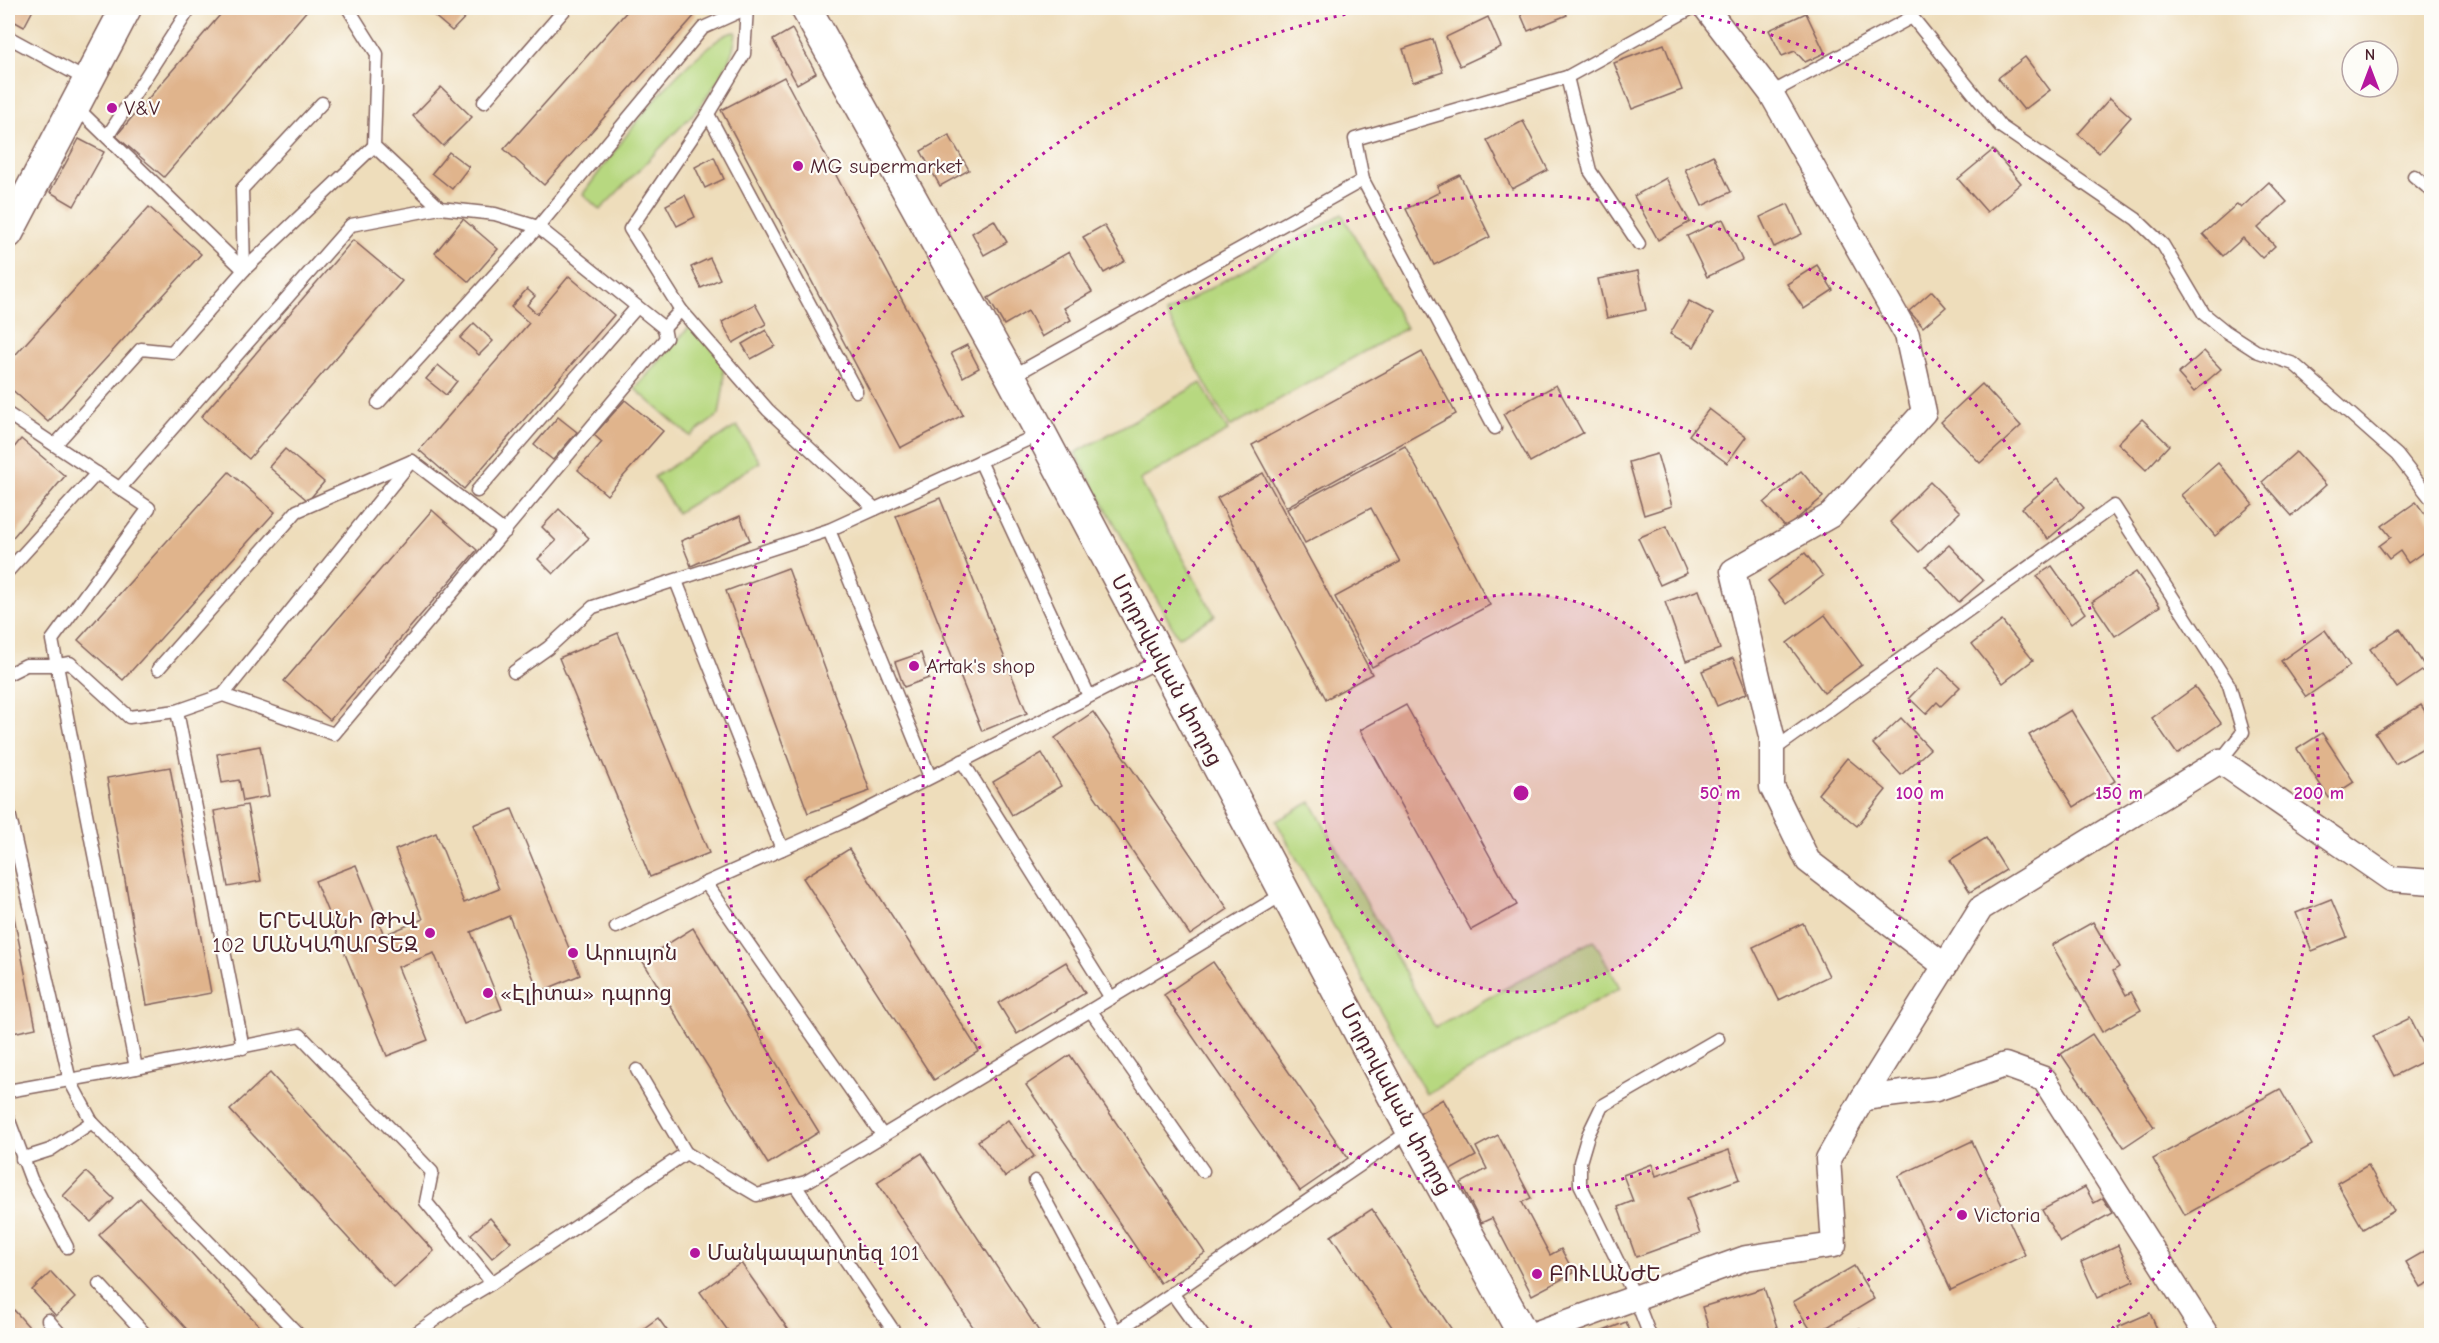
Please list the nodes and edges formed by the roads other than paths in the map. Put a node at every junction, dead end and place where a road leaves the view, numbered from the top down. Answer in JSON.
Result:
{"nodes":[{"id":1,"x":126,"y":8,"type":"edge"},
{"id":2,"x":190,"y":8,"type":"edge"},
{"id":3,"x":348,"y":8,"type":"edge"},
{"id":4,"x":566,"y":8,"type":"edge"},
{"id":5,"x":746,"y":8,"type":"edge"},
{"id":6,"x":806,"y":8,"type":"edge"},
{"id":7,"x":1692,"y":8,"type":"edge"},
{"id":8,"x":1706,"y":8,"type":"edge"},
{"id":9,"x":8,"y":37,"type":"edge"},
{"id":10,"x":1567,"y":77,"type":"junction"},
{"id":11,"x":81,"y":92,"type":"junction"},
{"id":12,"x":1771,"y":93,"type":"junction"},
{"id":13,"x":484,"y":102,"type":"dead end"},
{"id":14,"x":322,"y":103,"type":"dead end"},
{"id":15,"x":708,"y":114,"type":"junction"},
{"id":16,"x":107,"y":137,"type":"junction"},
{"id":17,"x":374,"y":146,"type":"junction"},
{"id":18,"x":2414,"y":176,"type":"dead end"},
{"id":19,"x":1364,"y":180,"type":"junction"},
{"id":20,"x":2432,"y":191,"type":"edge"},
{"id":21,"x":440,"y":208,"type":"junction"},
{"id":22,"x":538,"y":227,"type":"junction"},
{"id":23,"x":8,"y":233,"type":"edge"},
{"id":24,"x":1639,"y":244,"type":"dead end"},
{"id":25,"x":244,"y":270,"type":"junction"},
{"id":26,"x":637,"y":307,"type":"junction"},
{"id":27,"x":681,"y":310,"type":"junction"},
{"id":28,"x":664,"y":328,"type":"junction"},
{"id":29,"x":1011,"y":376,"type":"junction"},
{"id":30,"x":856,"y":391,"type":"dead end"},
{"id":31,"x":378,"y":403,"type":"dead end"},
{"id":32,"x":8,"y":414,"type":"edge"},
{"id":33,"x":1495,"y":428,"type":"dead end"},
{"id":34,"x":1041,"y":433,"type":"junction"},
{"id":35,"x":55,"y":445,"type":"junction"},
{"id":36,"x":412,"y":461,"type":"junction"},
{"id":37,"x":980,"y":461,"type":"junction"},
{"id":38,"x":97,"y":473,"type":"junction"},
{"id":39,"x":120,"y":488,"type":"junction"},
{"id":40,"x":477,"y":491,"type":"dead end"},
{"id":41,"x":2432,"y":500,"type":"edge"},
{"id":42,"x":875,"y":509,"type":"junction"},
{"id":43,"x":829,"y":530,"type":"junction"},
{"id":44,"x":505,"y":532,"type":"junction"},
{"id":45,"x":8,"y":571,"type":"edge"},
{"id":46,"x":676,"y":581,"type":"junction"},
{"id":47,"x":1162,"y":660,"type":"junction"},
{"id":48,"x":58,"y":665,"type":"junction"},
{"id":49,"x":158,"y":669,"type":"dead end"},
{"id":50,"x":514,"y":672,"type":"dead end"},
{"id":51,"x":8,"y":674,"type":"edge"},
{"id":52,"x":223,"y":694,"type":"junction"},
{"id":53,"x":1089,"y":696,"type":"junction"},
{"id":54,"x":177,"y":711,"type":"junction"},
{"id":55,"x":1772,"y":751,"type":"junction"},
{"id":56,"x":962,"y":761,"type":"junction"},
{"id":57,"x":2220,"y":761,"type":"junction"},
{"id":58,"x":930,"y":777,"type":"junction"},
{"id":59,"x":8,"y":810,"type":"edge"},
{"id":60,"x":782,"y":849,"type":"junction"},
{"id":61,"x":2432,"y":882,"type":"edge"},
{"id":62,"x":706,"y":883,"type":"junction"},
{"id":63,"x":1286,"y":892,"type":"junction"},
{"id":64,"x":616,"y":927,"type":"dead end"},
{"id":65,"x":1945,"y":966,"type":"junction"},
{"id":66,"x":1111,"y":998,"type":"junction"},
{"id":67,"x":1091,"y":1011,"type":"junction"},
{"id":68,"x":1718,"y":1039,"type":"dead end"},
{"id":69,"x":243,"y":1047,"type":"junction"},
{"id":70,"x":136,"y":1068,"type":"junction"},
{"id":71,"x":637,"y":1070,"type":"dead end"},
{"id":72,"x":70,"y":1081,"type":"junction"},
{"id":73,"x":8,"y":1091,"type":"edge"},
{"id":74,"x":1863,"y":1098,"type":"junction"},
{"id":75,"x":8,"y":1118,"type":"edge"},
{"id":76,"x":92,"y":1122,"type":"junction"},
{"id":77,"x":1411,"y":1130,"type":"junction"},
{"id":78,"x":883,"y":1136,"type":"junction"},
{"id":79,"x":686,"y":1153,"type":"junction"},
{"id":80,"x":22,"y":1159,"type":"junction"},
{"id":81,"x":1203,"y":1171,"type":"dead end"},
{"id":82,"x":1035,"y":1181,"type":"dead end"},
{"id":83,"x":795,"y":1185,"type":"junction"},
{"id":84,"x":67,"y":1247,"type":"dead end"},
{"id":85,"x":492,"y":1283,"type":"junction"},
{"id":86,"x":99,"y":1284,"type":"dead end"},
{"id":87,"x":1172,"y":1293,"type":"junction"},
{"id":88,"x":1635,"y":1297,"type":"junction"},
{"id":89,"x":48,"y":1320,"type":"dead end"},
{"id":90,"x":1113,"y":1333,"type":"edge"},
{"id":91,"x":62,"y":1335,"type":"edge"},
{"id":92,"x":147,"y":1335,"type":"edge"},
{"id":93,"x":300,"y":1335,"type":"edge"},
{"id":94,"x":412,"y":1335,"type":"edge"},
{"id":95,"x":897,"y":1335,"type":"edge"},
{"id":96,"x":1203,"y":1335,"type":"edge"},
{"id":97,"x":1524,"y":1335,"type":"edge"},
{"id":98,"x":1529,"y":1335,"type":"edge"},
{"id":99,"x":1650,"y":1335,"type":"edge"},
{"id":100,"x":2206,"y":1335,"type":"edge"}],
"edges":[{"from":1,"to":11,"type":"street"},
{"from":2,"to":16,"type":"lane"},
{"from":3,"to":17,"type":"lane"},
{"from":4,"to":13,"type":"lane"},
{"from":5,"to":15,"type":"lane"},
{"from":5,"to":22,"type":"lane"},
{"from":6,"to":29,"type":"street","name":"Մոլդովական փողոց"},
{"from":7,"to":10,"type":"lane"},
{"from":8,"to":12,"type":"street"},
{"from":9,"to":11,"type":"lane"},
{"from":10,"to":19,"type":"lane"},
{"from":10,"to":24,"type":"lane"},
{"from":11,"to":16,"type":"lane"},
{"from":11,"to":23,"type":"street"},
{"from":12,"to":41,"type":"lane"},
{"from":12,"to":55,"type":"street"},
{"from":14,"to":25,"type":"lane"},
{"from":15,"to":27,"type":"lane"},
{"from":15,"to":30,"type":"lane"},
{"from":16,"to":25,"type":"lane"},
{"from":17,"to":21,"type":"lane"},
{"from":17,"to":25,"type":"lane"},
{"from":18,"to":20,"type":"lane"},
{"from":19,"to":29,"type":"lane"},
{"from":19,"to":33,"type":"lane"},
{"from":21,"to":22,"type":"lane"},
{"from":21,"to":39,"type":"lane"},
{"from":22,"to":26,"type":"lane"},
{"from":22,"to":31,"type":"lane"},
{"from":25,"to":35,"type":"lane"},
{"from":26,"to":28,"type":"lane"},
{"from":26,"to":40,"type":"lane"},
{"from":27,"to":28,"type":"lane"},
{"from":27,"to":42,"type":"lane"},
{"from":28,"to":44,"type":"lane"},
{"from":29,"to":34,"type":"street","name":"Մոլդովական փողոց"},
{"from":32,"to":35,"type":"lane"},
{"from":34,"to":37,"type":"lane"},
{"from":34,"to":47,"type":"street","name":"Մոլդովական փողոց"},
{"from":35,"to":38,"type":"lane"},
{"from":36,"to":44,"type":"lane"},
{"from":36,"to":49,"type":"lane"},
{"from":36,"to":52,"type":"lane"},
{"from":37,"to":42,"type":"lane"},
{"from":37,"to":53,"type":"lane"},
{"from":38,"to":39,"type":"lane"},
{"from":38,"to":45,"type":"lane"},
{"from":39,"to":48,"type":"lane"},
{"from":42,"to":43,"type":"lane"},
{"from":43,"to":46,"type":"lane"},
{"from":43,"to":58,"type":"lane"},
{"from":44,"to":52,"type":"lane"},
{"from":46,"to":50,"type":"lane"},
{"from":46,"to":60,"type":"lane"},
{"from":47,"to":53,"type":"lane"},
{"from":47,"to":63,"type":"street","name":"Մոլդովական փողոց"},
{"from":48,"to":51,"type":"lane"},
{"from":48,"to":54,"type":"lane"},
{"from":48,"to":70,"type":"lane"},
{"from":52,"to":54,"type":"lane"},
{"from":53,"to":56,"type":"lane"},
{"from":54,"to":69,"type":"lane"},
{"from":55,"to":57,"type":"lane"},
{"from":55,"to":65,"type":"street"},
{"from":56,"to":58,"type":"lane"},
{"from":56,"to":66,"type":"lane"},
{"from":57,"to":61,"type":"street"},
{"from":57,"to":65,"type":"street"},
{"from":58,"to":60,"type":"lane"},
{"from":59,"to":72,"type":"lane"},
{"from":60,"to":62,"type":"lane"},
{"from":62,"to":64,"type":"lane"},
{"from":62,"to":78,"type":"lane"},
{"from":63,"to":66,"type":"lane"},
{"from":63,"to":77,"type":"street","name":"Մոլդովական փողոց"},
{"from":65,"to":74,"type":"street"},
{"from":66,"to":67,"type":"lane"},
{"from":67,"to":78,"type":"lane"},
{"from":67,"to":81,"type":"lane"},
{"from":68,"to":88,"type":"lane"},
{"from":69,"to":70,"type":"lane"},
{"from":69,"to":85,"type":"lane"},
{"from":70,"to":72,"type":"lane"},
{"from":71,"to":79,"type":"lane"},
{"from":72,"to":73,"type":"lane"},
{"from":72,"to":76,"type":"lane"},
{"from":74,"to":88,"type":"street"},
{"from":74,"to":100,"type":"street"},
{"from":75,"to":80,"type":"lane"},
{"from":76,"to":80,"type":"lane"},
{"from":76,"to":93,"type":"lane"},
{"from":77,"to":87,"type":"lane"},
{"from":77,"to":97,"type":"street","name":"Մոլդովական փողոց"},
{"from":78,"to":83,"type":"lane"},
{"from":79,"to":83,"type":"lane"},
{"from":79,"to":85,"type":"lane"},
{"from":80,"to":84,"type":"lane"},
{"from":82,"to":90,"type":"lane"},
{"from":83,"to":95,"type":"lane"},
{"from":85,"to":94,"type":"lane"},
{"from":86,"to":92,"type":"lane"},
{"from":87,"to":90,"type":"lane"},
{"from":87,"to":96,"type":"lane"},
{"from":88,"to":98,"type":"street"},
{"from":88,"to":99,"type":"lane"},
{"from":89,"to":91,"type":"lane"}]}
